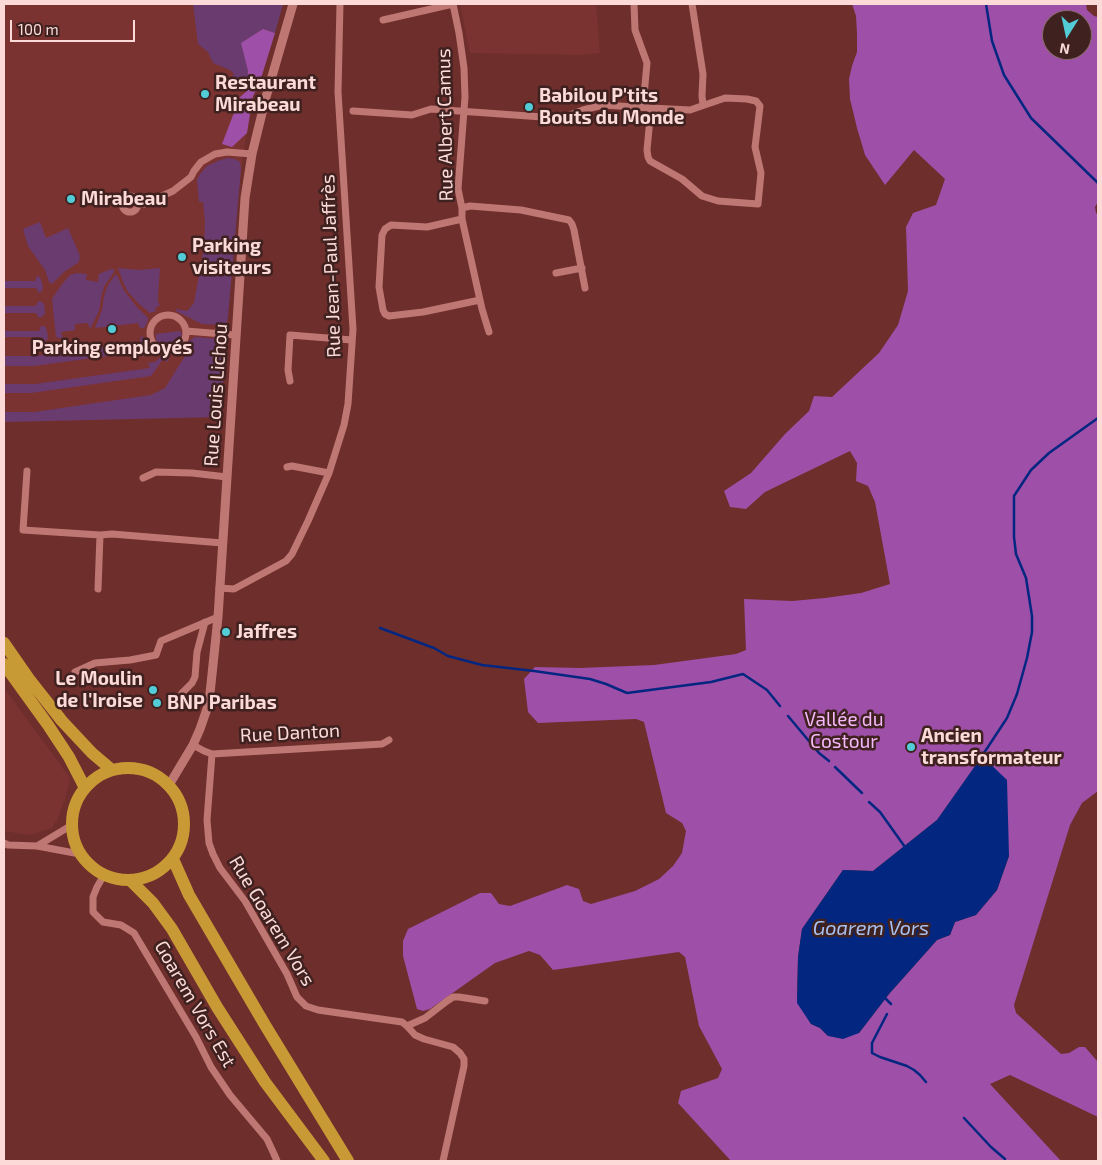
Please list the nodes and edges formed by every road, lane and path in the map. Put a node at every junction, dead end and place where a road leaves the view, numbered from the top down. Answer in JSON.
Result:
{"nodes":[{"id":1,"x":293,"y":4,"type":"edge"},
{"id":2,"x":340,"y":4,"type":"edge"},
{"id":3,"x":453,"y":4,"type":"edge"},
{"id":4,"x":634,"y":4,"type":"edge"},
{"id":5,"x":692,"y":4,"type":"edge"},
{"id":6,"x":382,"y":20,"type":"dead end"},
{"id":7,"x":703,"y":105,"type":"junction"},
{"id":8,"x":647,"y":108,"type":"junction"},
{"id":9,"x":353,"y":111,"type":"dead end"},
{"id":10,"x":464,"y":111,"type":"junction"},
{"id":11,"x":252,"y":154,"type":"junction"},
{"id":12,"x":138,"y":204,"type":"dead end"},
{"id":13,"x":462,"y":208,"type":"junction"},
{"id":14,"x":462,"y":220,"type":"junction"},
{"id":15,"x":582,"y":268,"type":"junction"},
{"id":16,"x":556,"y":273,"type":"dead end"},
{"id":17,"x":585,"y":288,"type":"dead end"},
{"id":18,"x":480,"y":300,"type":"junction"},
{"id":19,"x":186,"y":331,"type":"junction"},
{"id":20,"x":490,"y":332,"type":"dead end"},
{"id":21,"x":235,"y":335,"type":"junction"},
{"id":22,"x":352,"y":340,"type":"junction"},
{"id":23,"x":290,"y":381,"type":"dead end"},
{"id":24,"x":287,"y":467,"type":"dead end"},
{"id":25,"x":27,"y":471,"type":"dead end"},
{"id":26,"x":329,"y":473,"type":"junction"},
{"id":27,"x":227,"y":477,"type":"junction"},
{"id":28,"x":143,"y":478,"type":"dead end"},
{"id":29,"x":100,"y":535,"type":"junction"},
{"id":30,"x":222,"y":544,"type":"junction"},
{"id":31,"x":219,"y":588,"type":"junction"},
{"id":32,"x":98,"y":589,"type":"dead end"},
{"id":33,"x":218,"y":617,"type":"junction"},
{"id":34,"x":205,"y":622,"type":"junction"},
{"id":35,"x":4,"y":643,"type":"edge"},
{"id":36,"x":4,"y":664,"type":"edge"},
{"id":37,"x":75,"y":672,"type":"dead end"},
{"id":38,"x":182,"y":693,"type":"dead end"},
{"id":39,"x":389,"y":740,"type":"dead end"},
{"id":40,"x":193,"y":745,"type":"junction"},
{"id":41,"x":212,"y":754,"type":"junction"},
{"id":42,"x":112,"y":770,"type":"junction"},
{"id":43,"x":169,"y":785,"type":"junction"},
{"id":44,"x":85,"y":788,"type":"junction"},
{"id":45,"x":72,"y":825,"type":"junction"},
{"id":46,"x":4,"y":843,"type":"edge"},
{"id":47,"x":37,"y":846,"type":"junction"},
{"id":48,"x":80,"y":854,"type":"junction"},
{"id":49,"x":173,"y":859,"type":"junction"},
{"id":50,"x":104,"y":875,"type":"junction"},
{"id":51,"x":131,"y":881,"type":"junction"},
{"id":52,"x":485,"y":1001,"type":"dead end"},
{"id":53,"x":408,"y":1026,"type":"junction"},
{"id":54,"x":276,"y":1161,"type":"edge"},
{"id":55,"x":324,"y":1161,"type":"edge"},
{"id":56,"x":348,"y":1161,"type":"edge"},
{"id":57,"x":443,"y":1161,"type":"edge"}],
"edges":[{"from":1,"to":11,"type":"main road","name":"Rue Louis Lichou"},
{"from":2,"to":22,"type":"street","name":"Rue Jean-Paul Jaffrès"},
{"from":3,"to":6,"type":"street"},
{"from":3,"to":10,"type":"street","name":"Rue Albert Camus"},
{"from":4,"to":8,"type":"street"},
{"from":5,"to":7,"type":"street"},
{"from":7,"to":8,"type":"street"},
{"from":7,"to":8,"type":"street"},
{"from":8,"to":10,"type":"street"},
{"from":9,"to":10,"type":"street"},
{"from":10,"to":13,"type":"street","name":"Rue Albert Camus"},
{"from":11,"to":12,"type":"street"},
{"from":11,"to":21,"type":"main road","name":"Rue Louis Lichou"},
{"from":13,"to":14,"type":"street","name":"Rue Albert Camus"},
{"from":13,"to":15,"type":"street"},
{"from":14,"to":18,"type":"street","name":"Rue Albert Camus"},
{"from":14,"to":18,"type":"street"},
{"from":15,"to":16,"type":"street"},
{"from":15,"to":17,"type":"street"},
{"from":18,"to":20,"type":"street","name":"Rue Albert Camus"},
{"from":19,"to":19,"type":"street"},
{"from":19,"to":21,"type":"street"},
{"from":21,"to":27,"type":"main road","name":"Rue Louis Lichou"},
{"from":22,"to":23,"type":"street"},
{"from":22,"to":26,"type":"street","name":"Rue Jean-Paul Jaffrès"},
{"from":24,"to":26,"type":"street"},
{"from":25,"to":29,"type":"street"},
{"from":26,"to":31,"type":"street","name":"Rue Jean-Paul Jaffrès"},
{"from":27,"to":28,"type":"street"},
{"from":27,"to":30,"type":"main road","name":"Rue Louis Lichou"},
{"from":29,"to":30,"type":"street"},
{"from":29,"to":32,"type":"street"},
{"from":30,"to":31,"type":"main road","name":"Rue Louis Lichou"},
{"from":31,"to":33,"type":"main road","name":"Rue Louis Lichou"},
{"from":33,"to":34,"type":"street"},
{"from":33,"to":40,"type":"main road","name":"Rue Louis Lichou"},
{"from":34,"to":37,"type":"street"},
{"from":34,"to":38,"type":"street"},
{"from":35,"to":42,"type":"highway"},
{"from":36,"to":44,"type":"highway"},
{"from":39,"to":41,"type":"street","name":"Rue Danton"},
{"from":40,"to":41,"type":"street","name":"Rue Danton"},
{"from":40,"to":43,"type":"main road","name":"Rue Louis Lichou"},
{"from":41,"to":53,"type":"street","name":"Rue Goarem Vors"},
{"from":42,"to":43,"type":"highway"},
{"from":42,"to":44,"type":"highway"},
{"from":43,"to":49,"type":"highway"},
{"from":44,"to":45,"type":"highway"},
{"from":45,"to":47,"type":"street"},
{"from":45,"to":48,"type":"highway"},
{"from":46,"to":47,"type":"street"},
{"from":47,"to":48,"type":"street"},
{"from":48,"to":50,"type":"highway"},
{"from":49,"to":51,"type":"highway"},
{"from":49,"to":56,"type":"highway"},
{"from":50,"to":51,"type":"highway"},
{"from":50,"to":54,"type":"street","name":"Goarem Vors Est"},
{"from":51,"to":55,"type":"highway"},
{"from":52,"to":53,"type":"street"},
{"from":53,"to":57,"type":"street","name":"Rue Goarem Vors"}]}
